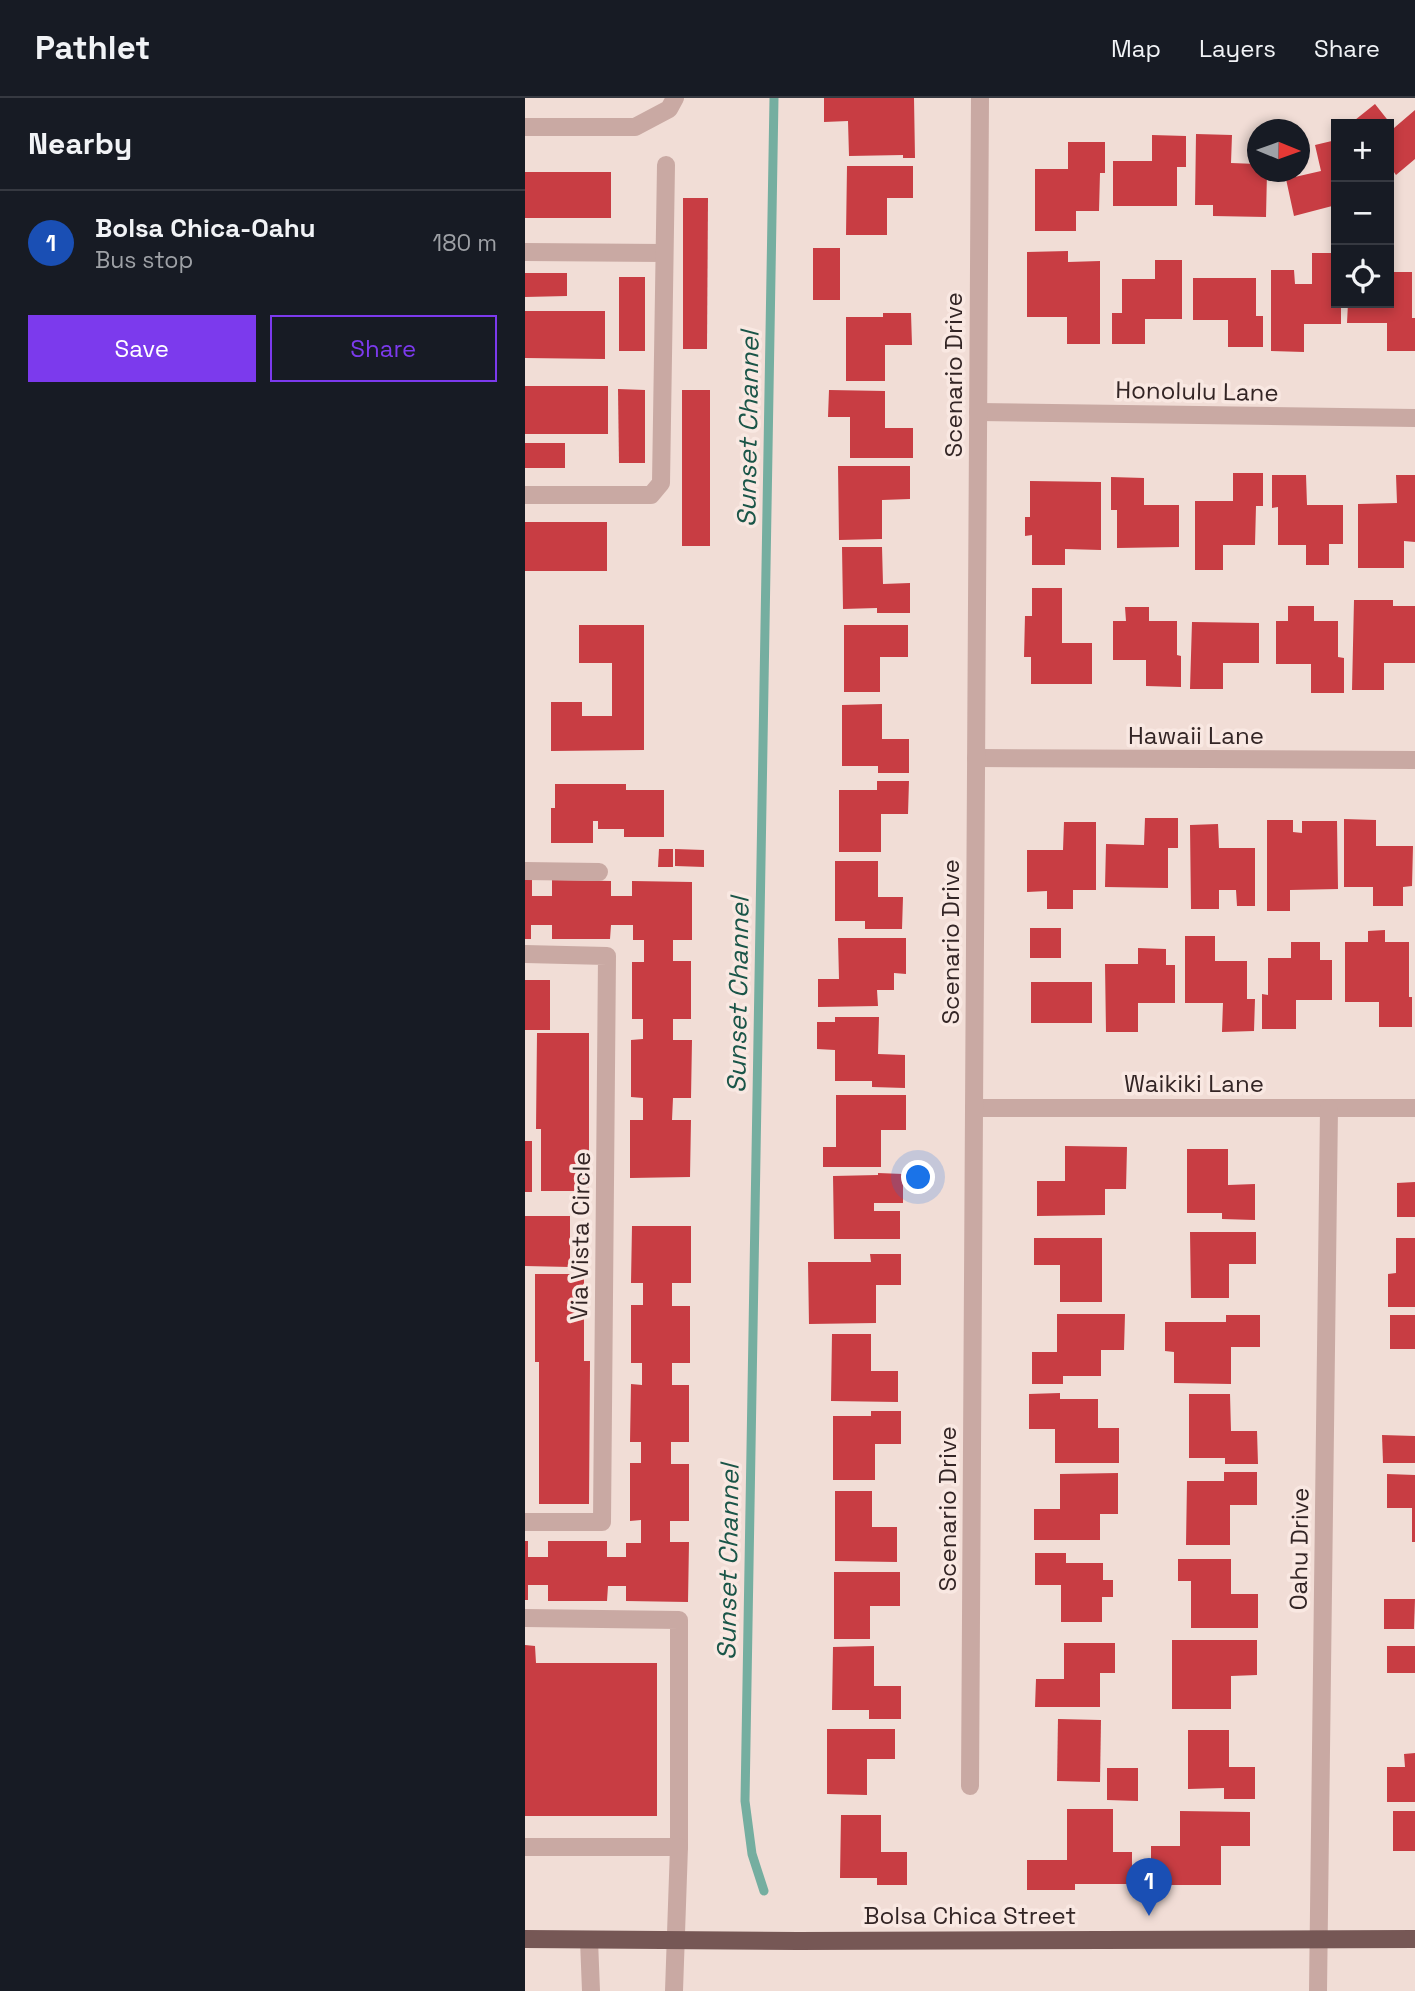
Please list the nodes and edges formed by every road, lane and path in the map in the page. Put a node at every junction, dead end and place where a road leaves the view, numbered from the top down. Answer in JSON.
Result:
{"nodes":[{"id":1,"x":980,"y":98,"type":"edge"},
{"id":2,"x":672,"y":104,"type":"edge"},
{"id":3,"x":525,"y":127,"type":"edge"},
{"id":4,"x":666,"y":165,"type":"dead end"},
{"id":5,"x":525,"y":252,"type":"edge"},
{"id":6,"x":664,"y":253,"type":"junction"},
{"id":7,"x":978,"y":412,"type":"junction"},
{"id":8,"x":1415,"y":418,"type":"edge"},
{"id":9,"x":525,"y":495,"type":"edge"},
{"id":10,"x":976,"y":758,"type":"junction"},
{"id":11,"x":1415,"y":760,"type":"edge"},
{"id":12,"x":525,"y":871,"type":"edge"},
{"id":13,"x":599,"y":872,"type":"dead end"},
{"id":14,"x":525,"y":954,"type":"edge"},
{"id":15,"x":974,"y":1108,"type":"junction"},
{"id":16,"x":1329,"y":1108,"type":"junction"},
{"id":17,"x":1415,"y":1108,"type":"edge"},
{"id":18,"x":525,"y":1521,"type":"edge"},
{"id":19,"x":525,"y":1618,"type":"edge"},
{"id":20,"x":970,"y":1786,"type":"dead end"},
{"id":21,"x":525,"y":1847,"type":"edge"},
{"id":22,"x":679,"y":1847,"type":"junction"},
{"id":23,"x":1318,"y":1938,"type":"junction"},
{"id":24,"x":525,"y":1939,"type":"edge"},
{"id":25,"x":1415,"y":1939,"type":"edge"},
{"id":26,"x":589,"y":1940,"type":"junction"},
{"id":27,"x":676,"y":1940,"type":"junction"},
{"id":28,"x":591,"y":1991,"type":"edge"},
{"id":29,"x":674,"y":1991,"type":"edge"},
{"id":30,"x":1318,"y":1991,"type":"edge"}],
"edges":[{"from":1,"to":7,"type":"street","name":"Scenario Drive"},
{"from":2,"to":3,"type":"street"},
{"from":4,"to":6,"type":"street"},
{"from":5,"to":6,"type":"street"},
{"from":6,"to":9,"type":"street"},
{"from":7,"to":8,"type":"street","name":"Honolulu Lane"},
{"from":7,"to":10,"type":"street","name":"Scenario Drive"},
{"from":10,"to":11,"type":"street","name":"Hawaii Lane"},
{"from":10,"to":15,"type":"street","name":"Scenario Drive"},
{"from":12,"to":13,"type":"street"},
{"from":14,"to":18,"type":"street","name":"Via Vista Circle"},
{"from":15,"to":16,"type":"street","name":"Waikiki Lane"},
{"from":15,"to":20,"type":"street","name":"Scenario Drive"},
{"from":16,"to":17,"type":"street","name":"Waikiki Lane"},
{"from":16,"to":23,"type":"street","name":"Oahu Drive"},
{"from":19,"to":22,"type":"street"},
{"from":21,"to":22,"type":"street"},
{"from":22,"to":27,"type":"street"},
{"from":23,"to":25,"type":"main road","name":"Bolsa Chica Street"},
{"from":23,"to":27,"type":"main road","name":"Bolsa Chica Street"},
{"from":23,"to":30,"type":"street","name":"Oahu Drive"},
{"from":24,"to":26,"type":"main road","name":"Bolsa Chica Street"},
{"from":26,"to":27,"type":"main road","name":"Bolsa Chica Street"},
{"from":26,"to":28,"type":"street"},
{"from":27,"to":29,"type":"street"}]}
